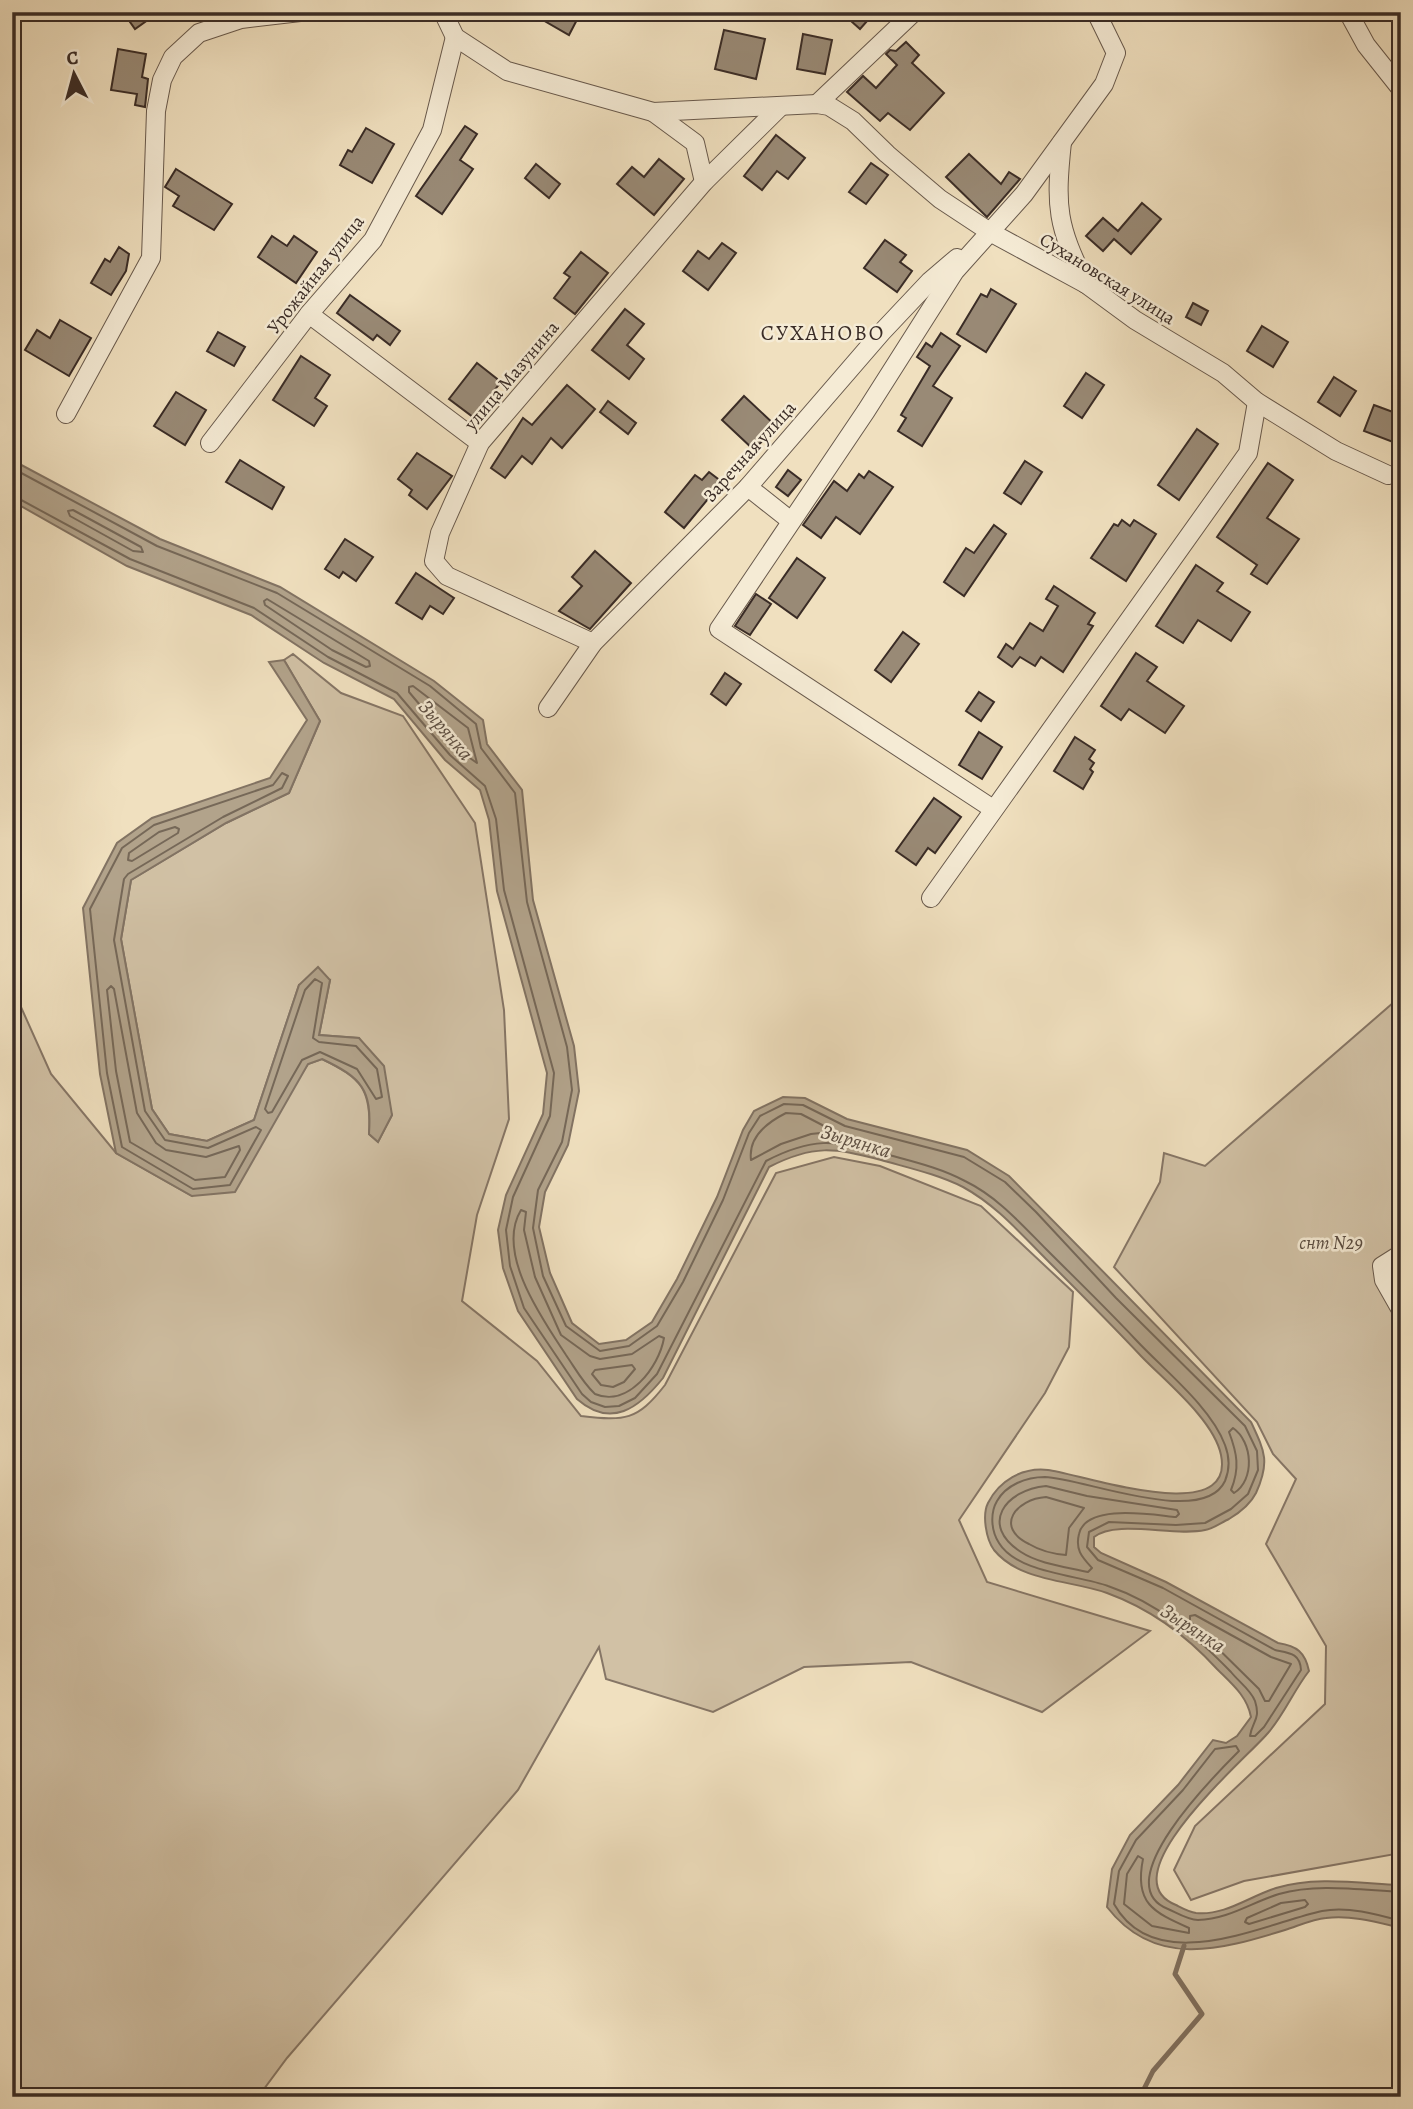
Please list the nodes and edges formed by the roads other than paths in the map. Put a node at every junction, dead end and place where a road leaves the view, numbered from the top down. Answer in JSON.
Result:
{"nodes":[{"id":1,"x":300,"y":12,"type":"edge"},
{"id":2,"x":443,"y":12,"type":"edge"},
{"id":3,"x":914,"y":12,"type":"edge"},
{"id":4,"x":1096,"y":12,"type":"edge"},
{"id":5,"x":1348,"y":12,"type":"edge"},
{"id":6,"x":455,"y":37,"type":"junction"},
{"id":7,"x":1401,"y":89,"type":"edge"},
{"id":8,"x":817,"y":104,"type":"junction"},
{"id":9,"x":780,"y":107,"type":"junction"},
{"id":10,"x":653,"y":112,"type":"junction"},
{"id":11,"x":1062,"y":142,"type":"junction"},
{"id":12,"x":704,"y":182,"type":"junction"},
{"id":13,"x":990,"y":232,"type":"junction"},
{"id":14,"x":1086,"y":285,"type":"junction"},
{"id":15,"x":309,"y":314,"type":"junction"},
{"id":16,"x":1257,"y":402,"type":"junction"},
{"id":17,"x":66,"y":414,"type":"dead end"},
{"id":18,"x":210,"y":443,"type":"dead end"},
{"id":19,"x":480,"y":443,"type":"junction"},
{"id":20,"x":1388,"y":475,"type":"dead end"},
{"id":21,"x":748,"y":487,"type":"junction"},
{"id":22,"x":791,"y":521,"type":"junction"},
{"id":23,"x":593,"y":643,"type":"junction"},
{"id":24,"x":548,"y":708,"type":"dead end"},
{"id":25,"x":993,"y":809,"type":"junction"},
{"id":26,"x":931,"y":898,"type":"dead end"},
{"id":27,"x":1401,"y":1254,"type":"edge"},
{"id":28,"x":1401,"y":1310,"type":"edge"}],
"edges":[{"from":1,"to":17,"type":"street"},
{"from":2,"to":6,"type":"street"},
{"from":3,"to":8,"type":"street"},
{"from":4,"to":11,"type":"street","name":"Заречная улица"},
{"from":5,"to":7,"type":"street"},
{"from":6,"to":10,"type":"street","name":"Сухановская улица"},
{"from":6,"to":15,"type":"street","name":"Урожайная улица"},
{"from":8,"to":9,"type":"street","name":"Сухановская улица"},
{"from":8,"to":13,"type":"street","name":"Сухановская улица"},
{"from":9,"to":10,"type":"street","name":"Сухановская улица"},
{"from":9,"to":12,"type":"street","name":"улица Мазунина"},
{"from":10,"to":12,"type":"street"},
{"from":11,"to":13,"type":"street","name":"Заречная улица"},
{"from":11,"to":14,"type":"street"},
{"from":12,"to":19,"type":"street","name":"улица Мазунина"},
{"from":13,"to":14,"type":"street","name":"Сухановская улица"},
{"from":13,"to":21,"type":"street","name":"Заречная улица"},
{"from":13,"to":22,"type":"street","name":"Заречная улица"},
{"from":14,"to":16,"type":"street","name":"Сухановская улица"},
{"from":15,"to":18,"type":"street","name":"Урожайная улица"},
{"from":15,"to":19,"type":"street"},
{"from":16,"to":20,"type":"street","name":"Сухановская улица"},
{"from":16,"to":25,"type":"street"},
{"from":19,"to":23,"type":"street","name":"улица Мазунина"},
{"from":21,"to":22,"type":"street"},
{"from":21,"to":23,"type":"street","name":"Заречная улица"},
{"from":22,"to":25,"type":"street","name":"Заречная улица"},
{"from":23,"to":24,"type":"street","name":"Заречная улица"},
{"from":25,"to":26,"type":"street"},
{"from":27,"to":28,"type":"street"}]}
